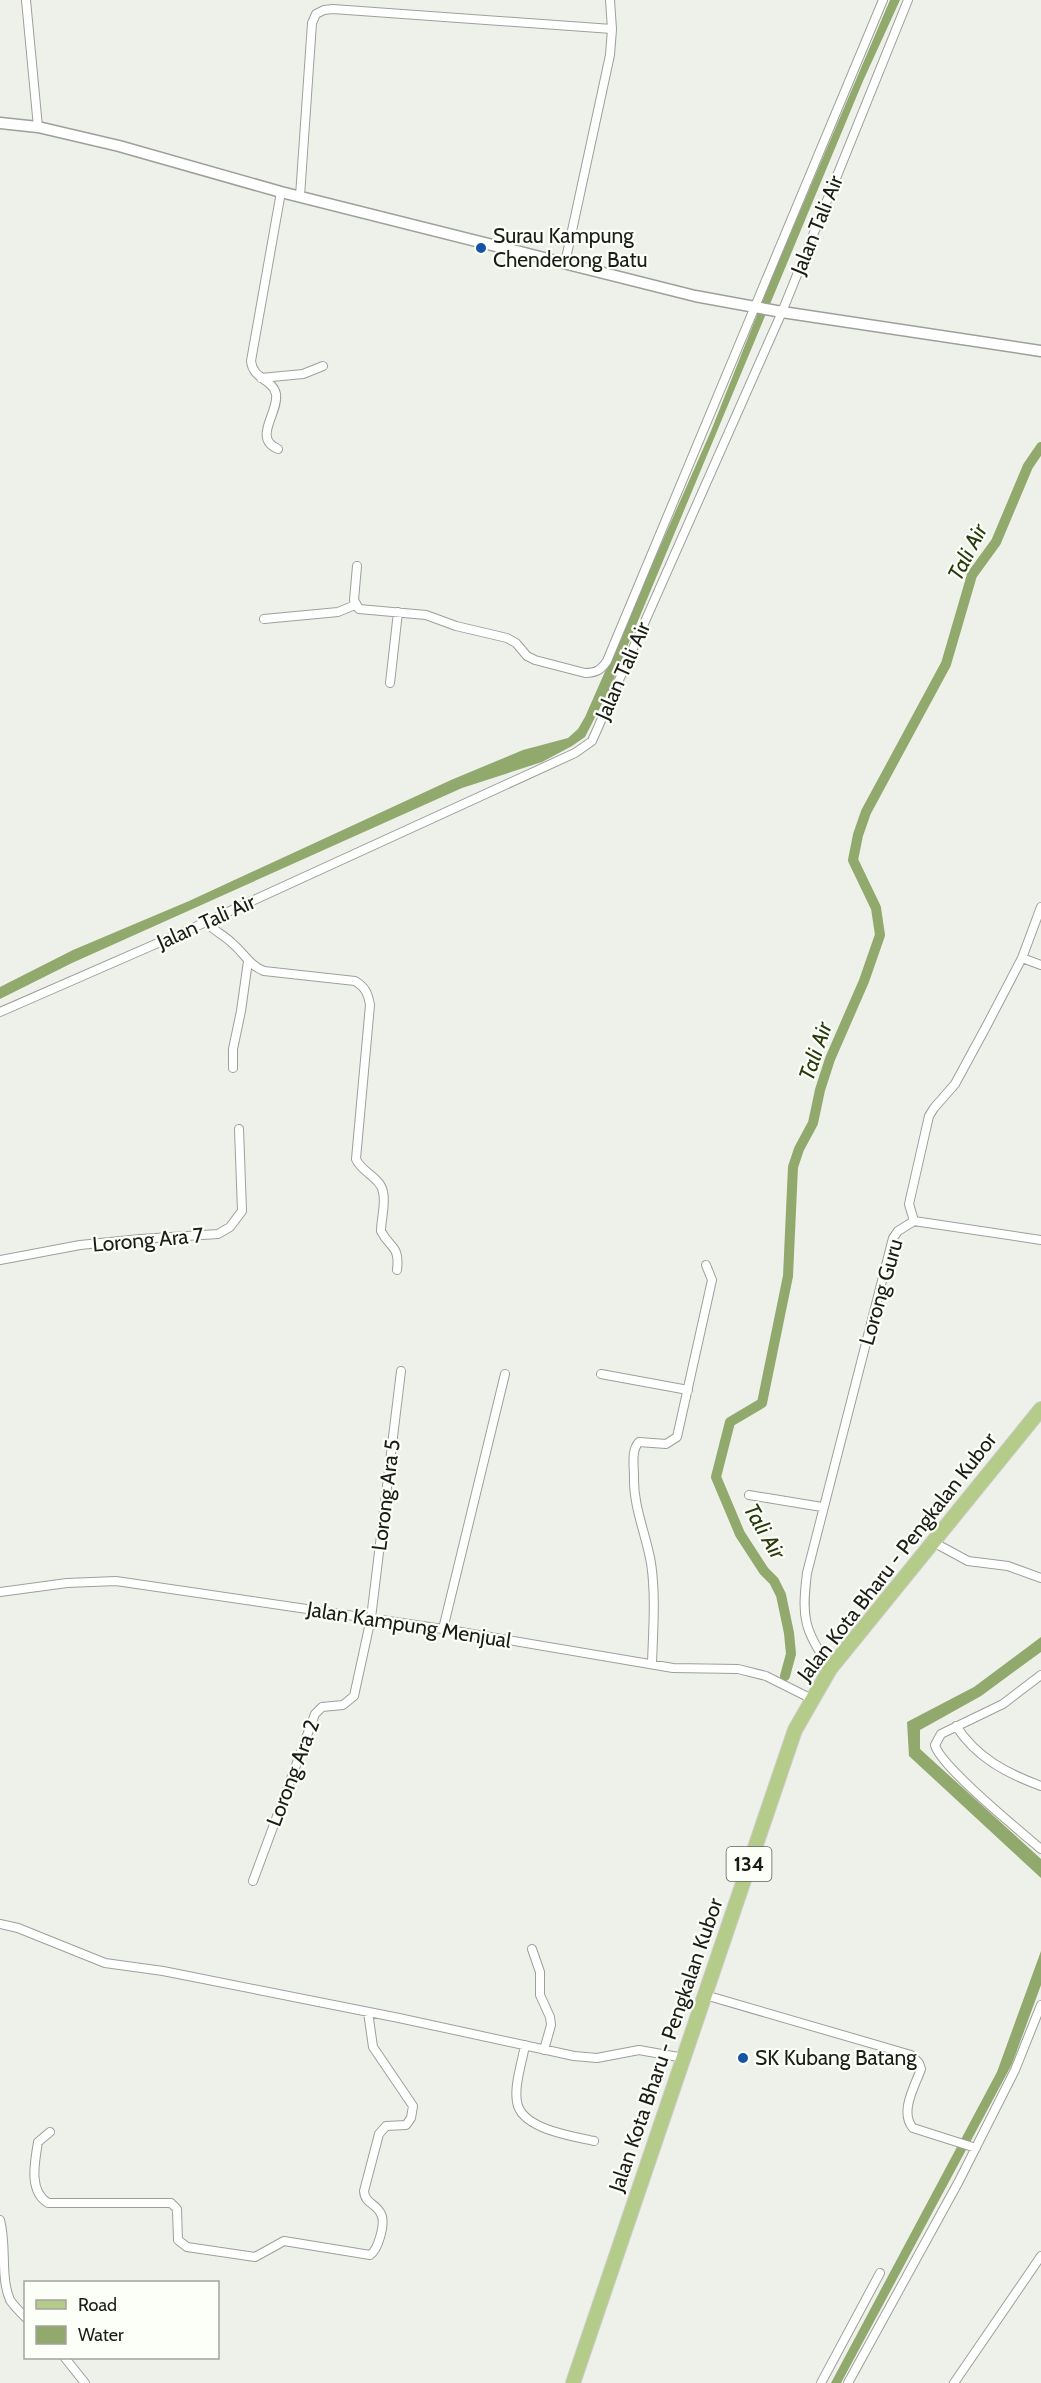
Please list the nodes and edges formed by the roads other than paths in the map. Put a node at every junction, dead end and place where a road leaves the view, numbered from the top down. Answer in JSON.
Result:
{"nodes":[{"id":1,"x":27,"y":0,"type":"edge"},
{"id":2,"x":610,"y":0,"type":"edge"},
{"id":3,"x":883,"y":0,"type":"edge"},
{"id":4,"x":908,"y":0,"type":"edge"},
{"id":5,"x":612,"y":29,"type":"junction"},
{"id":6,"x":0,"y":123,"type":"edge"},
{"id":7,"x":38,"y":127,"type":"junction"},
{"id":8,"x":281,"y":192,"type":"junction"},
{"id":9,"x":300,"y":196,"type":"junction"},
{"id":10,"x":565,"y":263,"type":"junction"},
{"id":11,"x":753,"y":307,"type":"junction"},
{"id":12,"x":780,"y":312,"type":"junction"},
{"id":13,"x":1041,"y":351,"type":"edge"},
{"id":14,"x":323,"y":366,"type":"dead end"},
{"id":15,"x":261,"y":378,"type":"junction"},
{"id":16,"x":278,"y":449,"type":"dead end"},
{"id":17,"x":357,"y":566,"type":"dead end"},
{"id":18,"x":355,"y":605,"type":"junction"},
{"id":19,"x":398,"y":612,"type":"junction"},
{"id":20,"x":264,"y":619,"type":"dead end"},
{"id":21,"x":390,"y":683,"type":"dead end"},
{"id":22,"x":1041,"y":907,"type":"edge"},
{"id":23,"x":206,"y":922,"type":"junction"},
{"id":24,"x":1022,"y":958,"type":"junction"},
{"id":25,"x":248,"y":961,"type":"junction"},
{"id":26,"x":1041,"y":965,"type":"edge"},
{"id":27,"x":0,"y":1012,"type":"edge"},
{"id":28,"x":233,"y":1068,"type":"dead end"},
{"id":29,"x":239,"y":1129,"type":"dead end"},
{"id":30,"x":914,"y":1221,"type":"junction"},
{"id":31,"x":1041,"y":1240,"type":"edge"},
{"id":32,"x":0,"y":1260,"type":"edge"},
{"id":33,"x":706,"y":1265,"type":"dead end"},
{"id":34,"x":397,"y":1270,"type":"dead end"},
{"id":35,"x":400,"y":1371,"type":"dead end"},
{"id":36,"x":505,"y":1374,"type":"dead end"},
{"id":37,"x":601,"y":1374,"type":"dead end"},
{"id":38,"x":688,"y":1390,"type":"junction"},
{"id":39,"x":1041,"y":1408,"type":"edge"},
{"id":40,"x":749,"y":1495,"type":"dead end"},
{"id":41,"x":822,"y":1507,"type":"junction"},
{"id":42,"x":933,"y":1542,"type":"junction"},
{"id":43,"x":1041,"y":1578,"type":"edge"},
{"id":44,"x":0,"y":1592,"type":"edge"},
{"id":45,"x":371,"y":1618,"type":"junction"},
{"id":46,"x":443,"y":1629,"type":"junction"},
{"id":47,"x":652,"y":1664,"type":"junction"},
{"id":48,"x":830,"y":1669,"type":"junction"},
{"id":49,"x":1041,"y":1675,"type":"edge"},
{"id":50,"x":812,"y":1699,"type":"junction"},
{"id":51,"x":956,"y":1726,"type":"junction"},
{"id":52,"x":1041,"y":1786,"type":"edge"},
{"id":53,"x":1041,"y":1849,"type":"edge"},
{"id":54,"x":254,"y":1881,"type":"dead end"},
{"id":55,"x":0,"y":1924,"type":"edge"},
{"id":56,"x":532,"y":1949,"type":"dead end"},
{"id":57,"x":705,"y":1995,"type":"junction"},
{"id":58,"x":1041,"y":2005,"type":"edge"},
{"id":59,"x":368,"y":2012,"type":"junction"},
{"id":60,"x":525,"y":2046,"type":"junction"},
{"id":61,"x":544,"y":2050,"type":"junction"},
{"id":62,"x":684,"y":2058,"type":"junction"},
{"id":63,"x":50,"y":2132,"type":"dead end"},
{"id":64,"x":594,"y":2141,"type":"dead end"},
{"id":65,"x":973,"y":2147,"type":"junction"},
{"id":66,"x":0,"y":2220,"type":"edge"},
{"id":67,"x":1041,"y":2256,"type":"edge"},
{"id":68,"x":880,"y":2273,"type":"dead end"},
{"id":69,"x":24,"y":2316,"type":"edge"},
{"id":70,"x":66,"y":2359,"type":"edge"},
{"id":71,"x":85,"y":2383,"type":"edge"},
{"id":72,"x":573,"y":2383,"type":"edge"},
{"id":73,"x":821,"y":2383,"type":"edge"},
{"id":74,"x":848,"y":2383,"type":"edge"},
{"id":75,"x":954,"y":2383,"type":"edge"}],
"edges":[{"from":1,"to":7,"type":"street"},
{"from":2,"to":5,"type":"street"},
{"from":3,"to":11,"type":"street","name":"Jalan Tali Air"},
{"from":4,"to":12,"type":"street","name":"Jalan Tali Air"},
{"from":5,"to":9,"type":"street"},
{"from":5,"to":10,"type":"street"},
{"from":6,"to":7,"type":"street"},
{"from":7,"to":8,"type":"street"},
{"from":8,"to":9,"type":"street"},
{"from":8,"to":15,"type":"street"},
{"from":9,"to":10,"type":"street"},
{"from":10,"to":11,"type":"street"},
{"from":11,"to":12,"type":"street"},
{"from":11,"to":19,"type":"street","name":"Jalan Tali Air"},
{"from":12,"to":13,"type":"street"},
{"from":12,"to":23,"type":"street","name":"Jalan Tali Air"},
{"from":14,"to":15,"type":"street"},
{"from":15,"to":16,"type":"street"},
{"from":17,"to":18,"type":"street"},
{"from":18,"to":19,"type":"street"},
{"from":18,"to":20,"type":"street"},
{"from":19,"to":21,"type":"street"},
{"from":22,"to":24,"type":"street","name":"Lorong Guru"},
{"from":23,"to":25,"type":"street"},
{"from":23,"to":27,"type":"street","name":"Jalan Tali Air"},
{"from":24,"to":26,"type":"street"},
{"from":24,"to":30,"type":"street","name":"Lorong Guru"},
{"from":25,"to":28,"type":"street"},
{"from":25,"to":34,"type":"street"},
{"from":29,"to":32,"type":"street","name":"Lorong Ara 7"},
{"from":30,"to":31,"type":"street"},
{"from":30,"to":41,"type":"street","name":"Lorong Guru"},
{"from":33,"to":38,"type":"street"},
{"from":35,"to":45,"type":"street","name":"Lorong Ara 5"},
{"from":36,"to":46,"type":"street"},
{"from":37,"to":38,"type":"street"},
{"from":38,"to":47,"type":"street"},
{"from":39,"to":42,"type":"main road","name":"Jalan Kota Bharu - Pengkalan Kubor","number":"134"},
{"from":40,"to":41,"type":"street"},
{"from":41,"to":48,"type":"street","name":"Lorong Guru"},
{"from":42,"to":43,"type":"street"},
{"from":42,"to":48,"type":"main road","name":"Jalan Kota Bharu - Pengkalan Kubor","number":"134"},
{"from":44,"to":45,"type":"street","name":"Jalan Kampung Menjual"},
{"from":45,"to":46,"type":"street","name":"Jalan Kampung Menjual"},
{"from":45,"to":54,"type":"street","name":"Lorong Ara 2"},
{"from":46,"to":47,"type":"street","name":"Jalan Kampung Menjual"},
{"from":47,"to":50,"type":"street","name":"Jalan Kampung Menjual"},
{"from":48,"to":50,"type":"main road","name":"Jalan Kota Bharu - Pengkalan Kubor","number":"134"},
{"from":49,"to":51,"type":"street"},
{"from":50,"to":57,"type":"main road","name":"Jalan Kota Bharu - Pengkalan Kubor","number":"134"},
{"from":51,"to":52,"type":"street"},
{"from":51,"to":53,"type":"street"},
{"from":55,"to":59,"type":"street"},
{"from":56,"to":61,"type":"street"},
{"from":57,"to":62,"type":"main road","name":"Jalan Kota Bharu - Pengkalan Kubor","number":"134"},
{"from":57,"to":65,"type":"street"},
{"from":58,"to":65,"type":"street"},
{"from":59,"to":60,"type":"street"},
{"from":59,"to":63,"type":"street"},
{"from":60,"to":61,"type":"street"},
{"from":60,"to":64,"type":"street"},
{"from":61,"to":62,"type":"street"},
{"from":62,"to":72,"type":"main road","name":"Jalan Kota Bharu - Pengkalan Kubor","number":"134"},
{"from":65,"to":74,"type":"street"},
{"from":66,"to":69,"type":"street"},
{"from":67,"to":75,"type":"street"},
{"from":68,"to":73,"type":"street"},
{"from":70,"to":71,"type":"street"}]}
